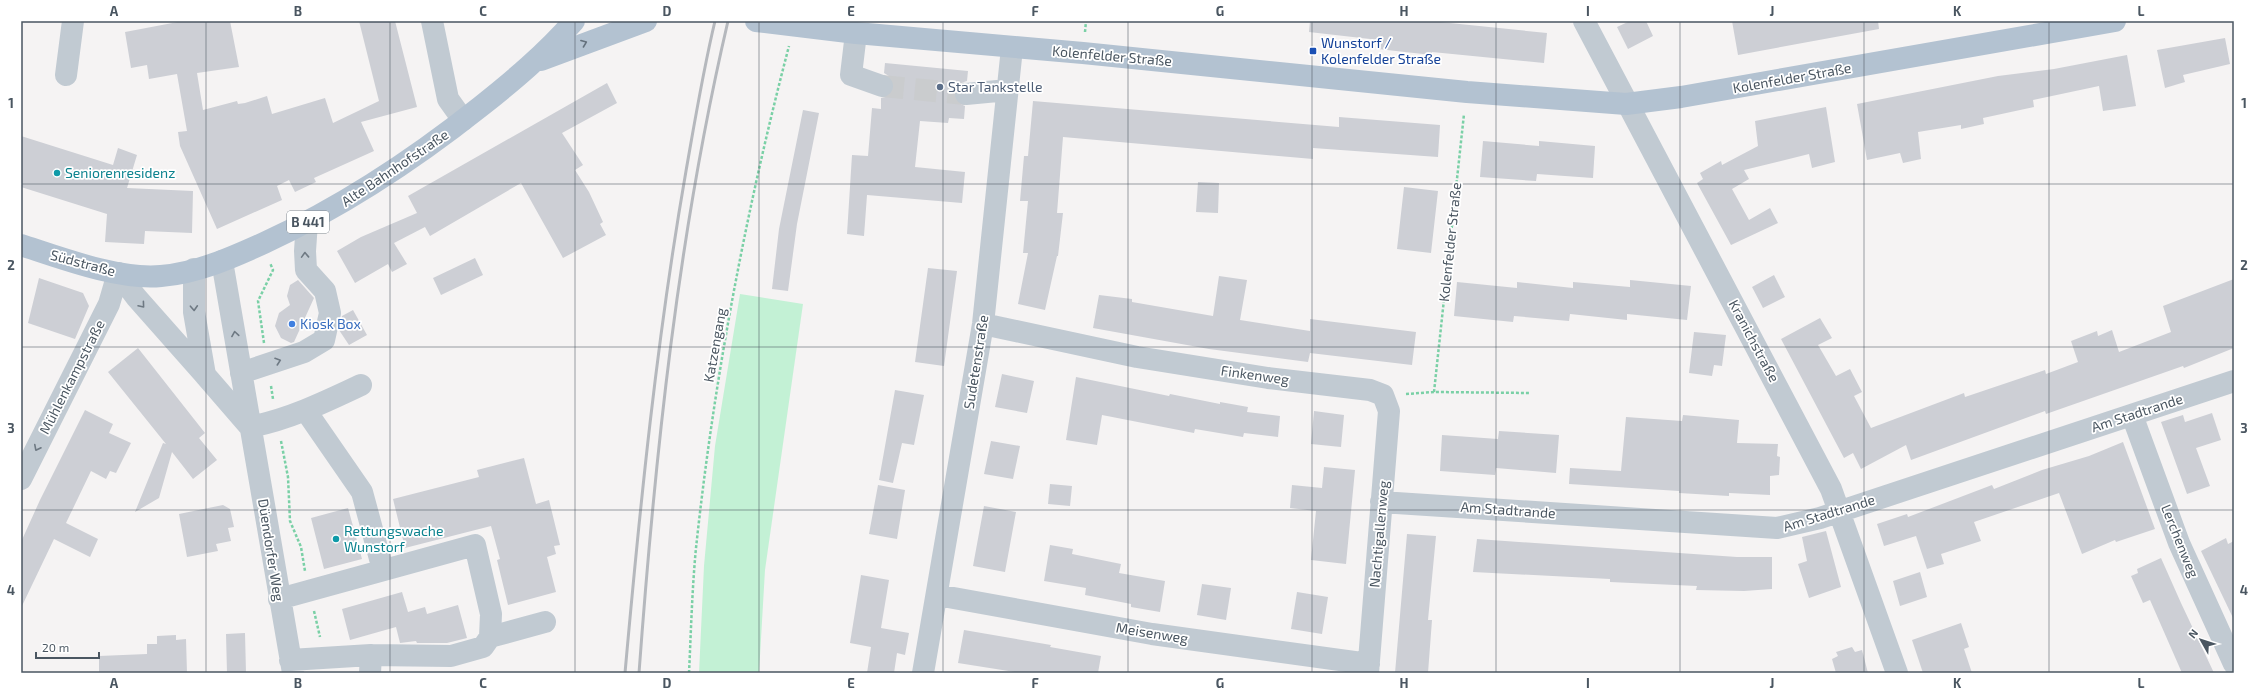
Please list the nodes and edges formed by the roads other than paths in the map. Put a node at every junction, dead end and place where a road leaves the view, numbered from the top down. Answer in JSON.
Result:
{"nodes":[{"id":1,"x":73,"y":21,"type":"edge"},
{"id":2,"x":432,"y":21,"type":"edge"},
{"id":3,"x":574,"y":21,"type":"edge"},
{"id":4,"x":646,"y":21,"type":"edge"},
{"id":5,"x":756,"y":21,"type":"edge"},
{"id":6,"x":1584,"y":21,"type":"edge"},
{"id":7,"x":2115,"y":21,"type":"edge"},
{"id":8,"x":805,"y":25,"type":"edge"},
{"id":9,"x":856,"y":33,"type":"junction"},
{"id":10,"x":1012,"y":48,"type":"junction"},
{"id":11,"x":535,"y":63,"type":"junction"},
{"id":12,"x":66,"y":75,"type":"dead end"},
{"id":13,"x":882,"y":86,"type":"tunnel mouth"},
{"id":14,"x":1008,"y":90,"type":"junction"},
{"id":15,"x":966,"y":94,"type":"tunnel mouth"},
{"id":16,"x":1626,"y":104,"type":"junction"},
{"id":17,"x":463,"y":120,"type":"junction"},
{"id":18,"x":307,"y":222,"type":"junction"},
{"id":19,"x":21,"y":245,"type":"edge"},
{"id":20,"x":222,"y":261,"type":"junction"},
{"id":21,"x":194,"y":269,"type":"junction"},
{"id":22,"x":118,"y":273,"type":"junction"},
{"id":23,"x":146,"y":276,"type":"joint"},
{"id":24,"x":983,"y":324,"type":"junction"},
{"id":25,"x":241,"y":373,"type":"junction"},
{"id":26,"x":205,"y":376,"type":"junction"},
{"id":27,"x":2234,"y":381,"type":"edge"},
{"id":28,"x":361,"y":385,"type":"dead end"},
{"id":29,"x":1383,"y":395,"type":"joint"},
{"id":30,"x":306,"y":411,"type":"junction"},
{"id":31,"x":2132,"y":415,"type":"junction"},
{"id":32,"x":250,"y":427,"type":"junction"},
{"id":33,"x":21,"y":479,"type":"edge"},
{"id":34,"x":1381,"y":502,"type":"junction"},
{"id":35,"x":1840,"y":511,"type":"junction"},
{"id":36,"x":383,"y":570,"type":"junction"},
{"id":37,"x":936,"y":595,"type":"junction"},
{"id":38,"x":279,"y":599,"type":"junction"},
{"id":39,"x":545,"y":622,"type":"dead end"},
{"id":40,"x":490,"y":638,"type":"junction"},
{"id":41,"x":370,"y":664,"type":"edge"},
{"id":42,"x":2234,"y":664,"type":"edge"},
{"id":43,"x":291,"y":667,"type":"edge"},
{"id":44,"x":1368,"y":668,"type":"edge"},
{"id":45,"x":923,"y":673,"type":"edge"},
{"id":46,"x":1897,"y":673,"type":"edge"}],
"edges":[{"from":1,"to":12,"type":"street"},
{"from":2,"to":17,"type":"street","name":"Alte Bahnhofstraße"},
{"from":3,"to":11,"type":"main road","name":"Alte Bahnhofstraße","number":"B 441"},
{"from":11,"to":4,"type":"main road","one_way":true},
{"from":5,"to":8,"type":"main road","name":"Kolenfelder Straße"},
{"from":6,"to":16,"type":"street","name":"Kranichstraße"},
{"from":7,"to":16,"type":"main road","name":"Kolenfelder Straße"},
{"from":8,"to":9,"type":"main road","name":"Kolenfelder Straße"},
{"from":9,"to":10,"type":"main road","name":"Kolenfelder Straße"},
{"from":9,"to":13,"type":"street"},
{"from":10,"to":14,"type":"street","name":"Sudetenstraße"},
{"from":10,"to":16,"type":"main road","name":"Kolenfelder Straße"},
{"from":11,"to":17,"type":"main road","name":"Alte Bahnhofstraße","number":"B 441"},
{"from":14,"to":15,"type":"street"},
{"from":14,"to":24,"type":"street","name":"Sudetenstraße"},
{"from":16,"to":35,"type":"street","name":"Kranichstraße"},
{"from":17,"to":18,"type":"main road","name":"Alte Bahnhofstraße","number":"B 441"},
{"from":18,"to":20,"type":"main road","name":"Alte Bahnhofstraße","number":"B 441"},
{"from":25,"to":18,"type":"street","one_way":true},
{"from":19,"to":22,"type":"main road","name":"Südstraße","number":"B 441"},
{"from":20,"to":21,"type":"main road","name":"Alte Bahnhofstraße","number":"B 441"},
{"from":25,"to":20,"type":"street","name":"Düendorfer Weg","one_way":true},
{"from":21,"to":23,"type":"main road","name":"Alte Bahnhofstraße","number":"B 441"},
{"from":21,"to":26,"type":"street","one_way":true},
{"from":22,"to":23,"type":"main road","name":"Südstraße","number":"B 441"},
{"from":22,"to":26,"type":"street","one_way":true},
{"from":22,"to":33,"type":"street","name":"Mühlenkampstraße","one_way":true},
{"from":24,"to":29,"type":"street","name":"Finkenweg"},
{"from":24,"to":37,"type":"street","name":"Sudetenstraße"},
{"from":25,"to":32,"type":"street","name":"Düendorfer Weg"},
{"from":26,"to":32,"type":"street"},
{"from":27,"to":31,"type":"street","name":"Am Stadtrande"},
{"from":28,"to":30,"type":"street"},
{"from":29,"to":34,"type":"street","name":"Nachtigallenweg"},
{"from":30,"to":32,"type":"street"},
{"from":30,"to":36,"type":"street"},
{"from":31,"to":35,"type":"street","name":"Am Stadtrande"},
{"from":31,"to":42,"type":"street","name":"Lerchenweg"},
{"from":32,"to":38,"type":"street","name":"Düendorfer Weg"},
{"from":34,"to":35,"type":"street","name":"Am Stadtrande"},
{"from":34,"to":44,"type":"street","name":"Nachtigallenweg"},
{"from":35,"to":46,"type":"street","name":"Kranichstraße"},
{"from":36,"to":38,"type":"street"},
{"from":36,"to":40,"type":"street"},
{"from":37,"to":44,"type":"street","name":"Meisenweg"},
{"from":37,"to":45,"type":"street","name":"Sudetenstraße"},
{"from":38,"to":43,"type":"street","name":"Düendorfer Weg"},
{"from":39,"to":40,"type":"street"},
{"from":40,"to":41,"type":"street"},
{"from":41,"to":43,"type":"street"}]}
